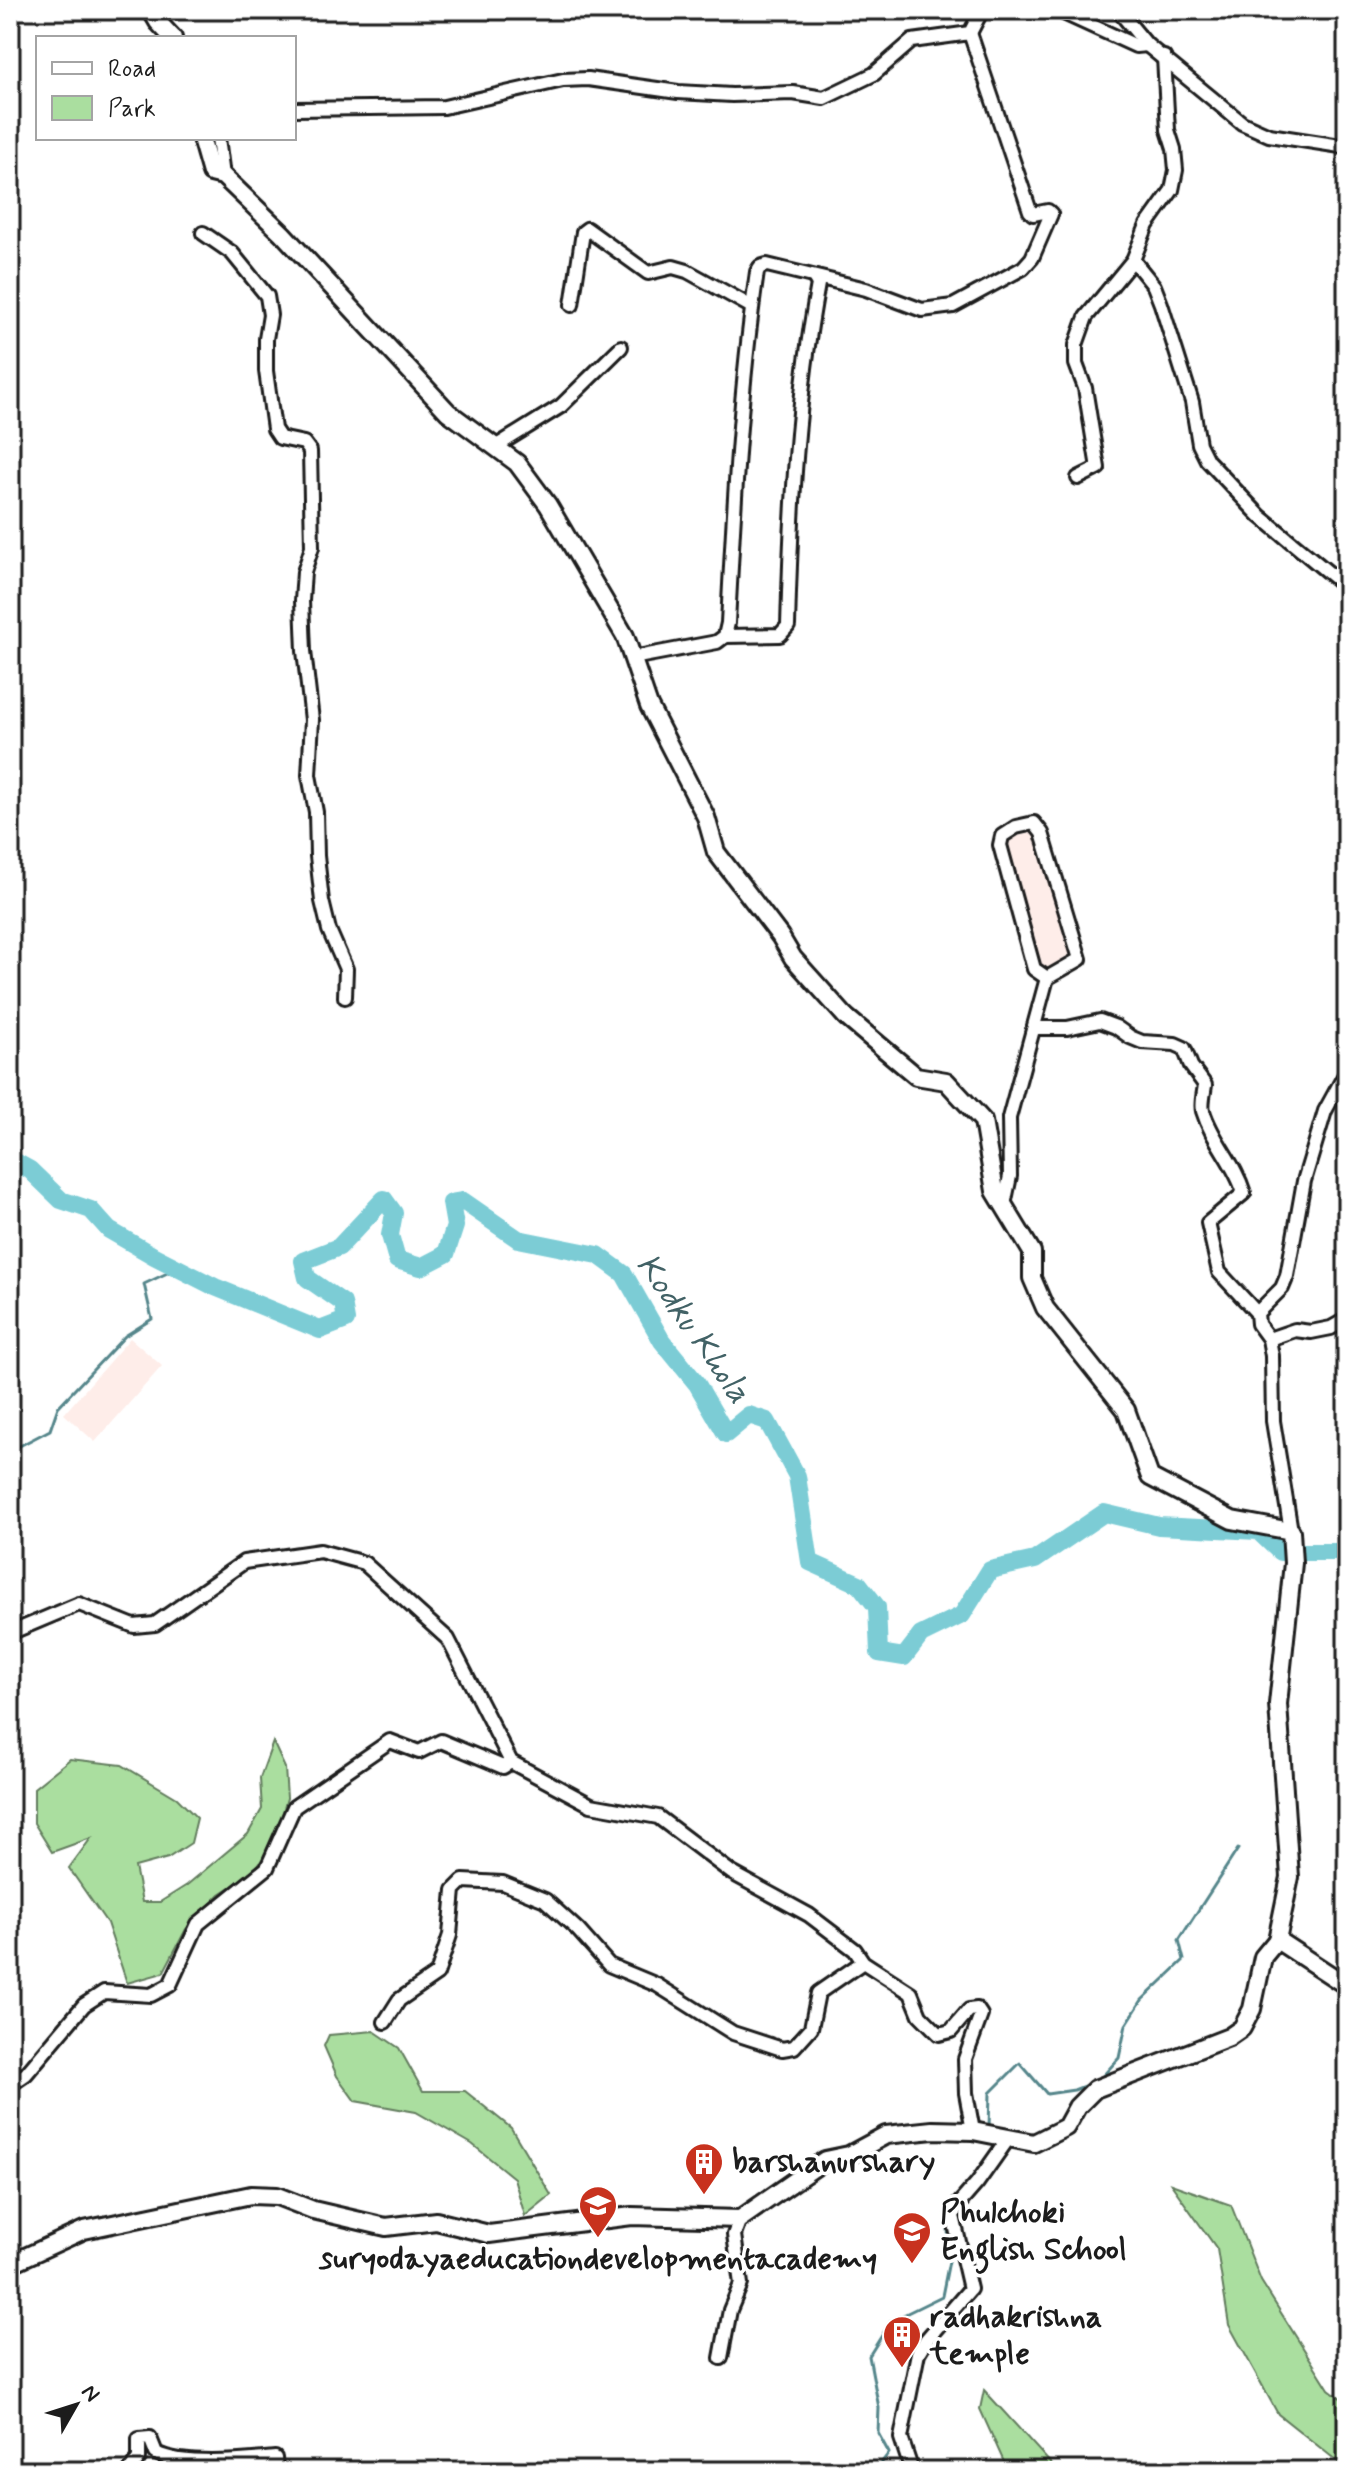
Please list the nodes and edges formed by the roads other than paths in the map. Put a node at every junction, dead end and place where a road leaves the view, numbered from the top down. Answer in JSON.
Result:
{"nodes":[{"id":1,"x":982,"y":10,"type":"edge"},
{"id":2,"x":1057,"y":10,"type":"edge"},
{"id":3,"x":1118,"y":10,"type":"edge"},
{"id":4,"x":160,"y":14,"type":"edge"},
{"id":5,"x":970,"y":33,"type":"junction"},
{"id":6,"x":172,"y":36,"type":"edge"},
{"id":7,"x":1147,"y":45,"type":"junction"},
{"id":8,"x":1164,"y":57,"type":"junction"},
{"id":9,"x":296,"y":109,"type":"edge"},
{"id":10,"x":202,"y":140,"type":"edge"},
{"id":11,"x":218,"y":140,"type":"edge"},
{"id":12,"x":1347,"y":147,"type":"edge"},
{"id":13,"x":223,"y":176,"type":"junction"},
{"id":14,"x":203,"y":233,"type":"dead end"},
{"id":15,"x":1133,"y":260,"type":"junction"},
{"id":16,"x":815,"y":279,"type":"junction"},
{"id":17,"x":572,"y":305,"type":"dead end"},
{"id":18,"x":752,"y":307,"type":"junction"},
{"id":19,"x":621,"y":347,"type":"dead end"},
{"id":20,"x":495,"y":447,"type":"junction"},
{"id":21,"x":1078,"y":478,"type":"dead end"},
{"id":22,"x":1347,"y":588,"type":"edge"},
{"id":23,"x":725,"y":636,"type":"junction"},
{"id":24,"x":632,"y":658,"type":"junction"},
{"id":25,"x":1047,"y":978,"type":"junction"},
{"id":26,"x":345,"y":997,"type":"dead end"},
{"id":27,"x":1035,"y":1028,"type":"junction"},
{"id":28,"x":1347,"y":1071,"type":"edge"},
{"id":29,"x":1004,"y":1205,"type":"junction"},
{"id":30,"x":1257,"y":1313,"type":"junction"},
{"id":31,"x":1347,"y":1319,"type":"edge"},
{"id":32,"x":1269,"y":1339,"type":"junction"},
{"id":33,"x":1291,"y":1535,"type":"junction"},
{"id":34,"x":10,"y":1633,"type":"edge"},
{"id":35,"x":511,"y":1762,"type":"junction"},
{"id":36,"x":1277,"y":1940,"type":"junction"},
{"id":37,"x":863,"y":1962,"type":"junction"},
{"id":38,"x":1347,"y":1983,"type":"edge"},
{"id":39,"x":385,"y":2022,"type":"dead end"},
{"id":40,"x":10,"y":2085,"type":"edge"},
{"id":41,"x":992,"y":2136,"type":"junction"},
{"id":42,"x":740,"y":2219,"type":"junction"},
{"id":43,"x":10,"y":2264,"type":"edge"},
{"id":44,"x":721,"y":2358,"type":"dead end"},
{"id":45,"x":130,"y":2471,"type":"edge"},
{"id":46,"x":276,"y":2471,"type":"edge"},
{"id":47,"x":912,"y":2471,"type":"edge"}],
"edges":[{"from":1,"to":5,"type":"street"},
{"from":2,"to":7,"type":"street"},
{"from":3,"to":7,"type":"street"},
{"from":4,"to":6,"type":"street"},
{"from":5,"to":9,"type":"street"},
{"from":5,"to":16,"type":"street"},
{"from":7,"to":8,"type":"street"},
{"from":8,"to":12,"type":"street"},
{"from":8,"to":15,"type":"street"},
{"from":10,"to":13,"type":"street"},
{"from":11,"to":13,"type":"street"},
{"from":13,"to":20,"type":"street"},
{"from":14,"to":26,"type":"street"},
{"from":15,"to":21,"type":"street"},
{"from":15,"to":22,"type":"street"},
{"from":16,"to":18,"type":"street"},
{"from":16,"to":23,"type":"street"},
{"from":17,"to":18,"type":"street"},
{"from":18,"to":23,"type":"street"},
{"from":19,"to":20,"type":"street"},
{"from":20,"to":24,"type":"street"},
{"from":23,"to":24,"type":"street"},
{"from":24,"to":29,"type":"street"},
{"from":25,"to":25,"type":"street"},
{"from":25,"to":27,"type":"street"},
{"from":27,"to":29,"type":"street"},
{"from":27,"to":30,"type":"street"},
{"from":28,"to":30,"type":"street"},
{"from":29,"to":33,"type":"street"},
{"from":30,"to":32,"type":"street"},
{"from":31,"to":32,"type":"street"},
{"from":32,"to":33,"type":"street"},
{"from":33,"to":36,"type":"street"},
{"from":34,"to":35,"type":"street"},
{"from":35,"to":37,"type":"street"},
{"from":35,"to":40,"type":"street"},
{"from":36,"to":38,"type":"street"},
{"from":36,"to":41,"type":"street"},
{"from":37,"to":39,"type":"street"},
{"from":37,"to":41,"type":"street"},
{"from":41,"to":42,"type":"street"},
{"from":41,"to":47,"type":"street"},
{"from":42,"to":43,"type":"street"},
{"from":42,"to":44,"type":"street"},
{"from":45,"to":46,"type":"street"}]}
